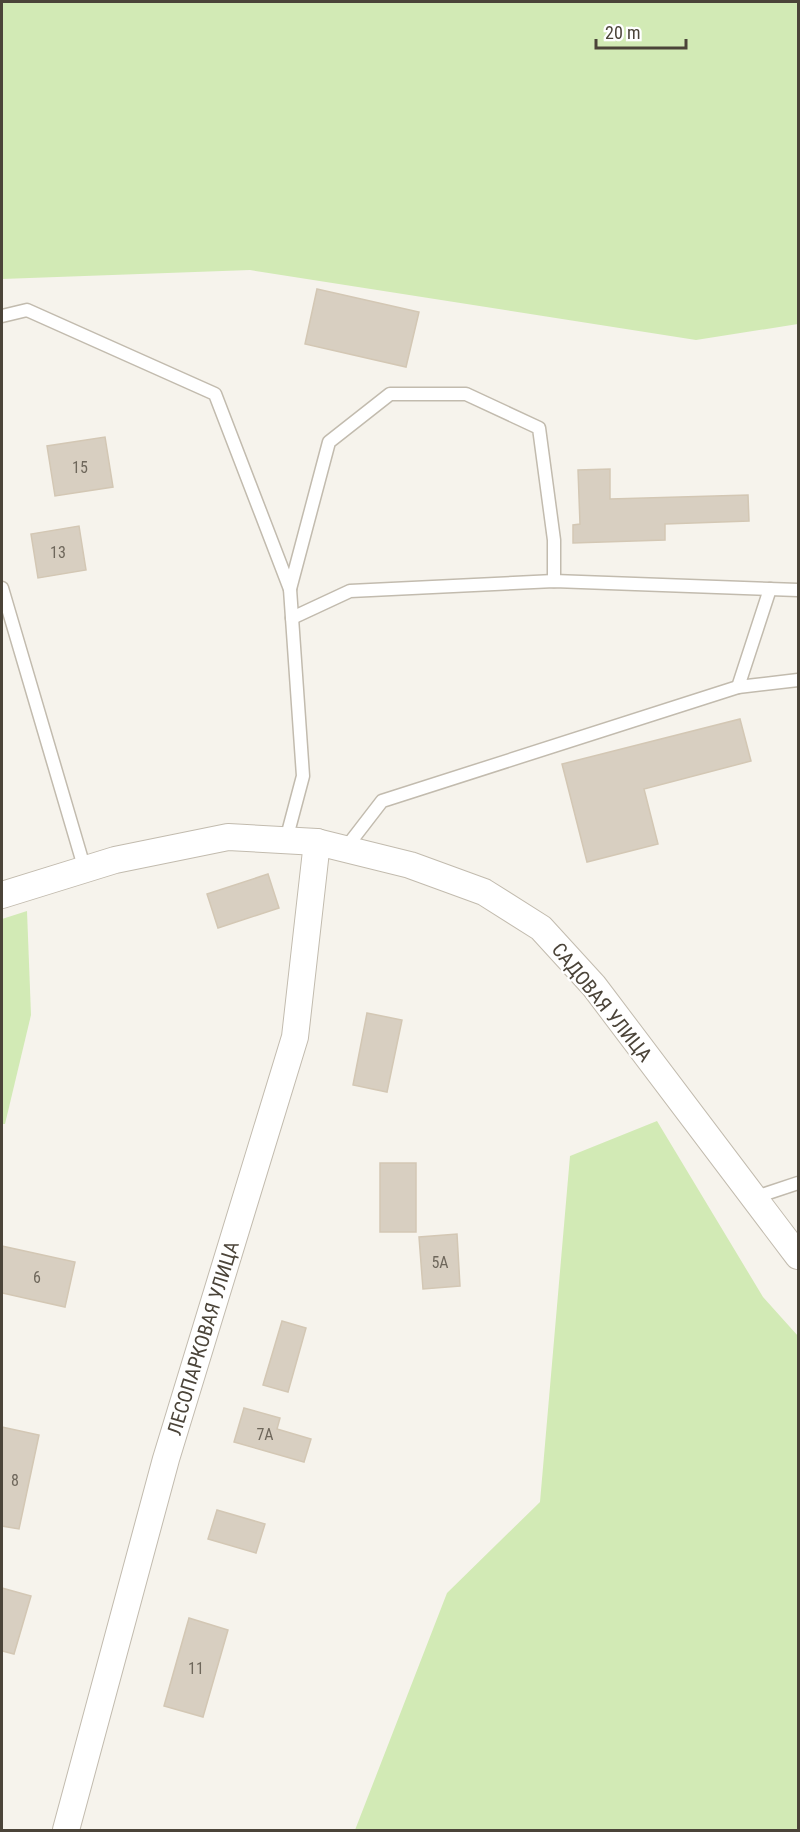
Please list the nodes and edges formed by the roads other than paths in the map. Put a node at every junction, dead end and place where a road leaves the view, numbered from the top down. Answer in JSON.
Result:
{"nodes":[{"id":1,"x":2,"y":316,"type":"edge"},
{"id":2,"x":554,"y":581,"type":"junction"},
{"id":3,"x":2,"y":588,"type":"edge"},
{"id":4,"x":290,"y":589,"type":"junction"},
{"id":5,"x":770,"y":589,"type":"junction"},
{"id":6,"x":798,"y":590,"type":"edge"},
{"id":7,"x":292,"y":618,"type":"junction"},
{"id":8,"x":798,"y":680,"type":"edge"},
{"id":9,"x":738,"y":687,"type":"junction"},
{"id":10,"x":286,"y":840,"type":"junction"},
{"id":11,"x":317,"y":842,"type":"junction"},
{"id":12,"x":345,"y":849,"type":"junction"},
{"id":13,"x":85,"y":870,"type":"junction"},
{"id":14,"x":2,"y":895,"type":"edge"},
{"id":15,"x":798,"y":1183,"type":"edge"},
{"id":16,"x":753,"y":1198,"type":"junction"},
{"id":17,"x":798,"y":1256,"type":"edge"},
{"id":18,"x":66,"y":1830,"type":"edge"}],
"edges":[{"from":1,"to":4,"type":"lane"},
{"from":2,"to":4,"type":"lane"},
{"from":2,"to":5,"type":"lane"},
{"from":2,"to":7,"type":"lane"},
{"from":3,"to":13,"type":"lane"},
{"from":4,"to":7,"type":"lane"},
{"from":5,"to":6,"type":"lane"},
{"from":5,"to":9,"type":"lane"},
{"from":7,"to":10,"type":"lane"},
{"from":8,"to":9,"type":"lane"},
{"from":9,"to":12,"type":"lane"},
{"from":10,"to":11,"type":"street","name":"САДОВАЯ УЛИЦА"},
{"from":10,"to":13,"type":"street","name":"САДОВАЯ УЛИЦА"},
{"from":11,"to":12,"type":"street","name":"САДОВАЯ УЛИЦА"},
{"from":11,"to":18,"type":"street","name":"ЛЕСОПАРКОВАЯ УЛИЦА"},
{"from":12,"to":16,"type":"street","name":"САДОВАЯ УЛИЦА"},
{"from":13,"to":14,"type":"street","name":"САДОВАЯ УЛИЦА"},
{"from":15,"to":16,"type":"lane"},
{"from":16,"to":17,"type":"street","name":"САДОВАЯ УЛИЦА"}]}
